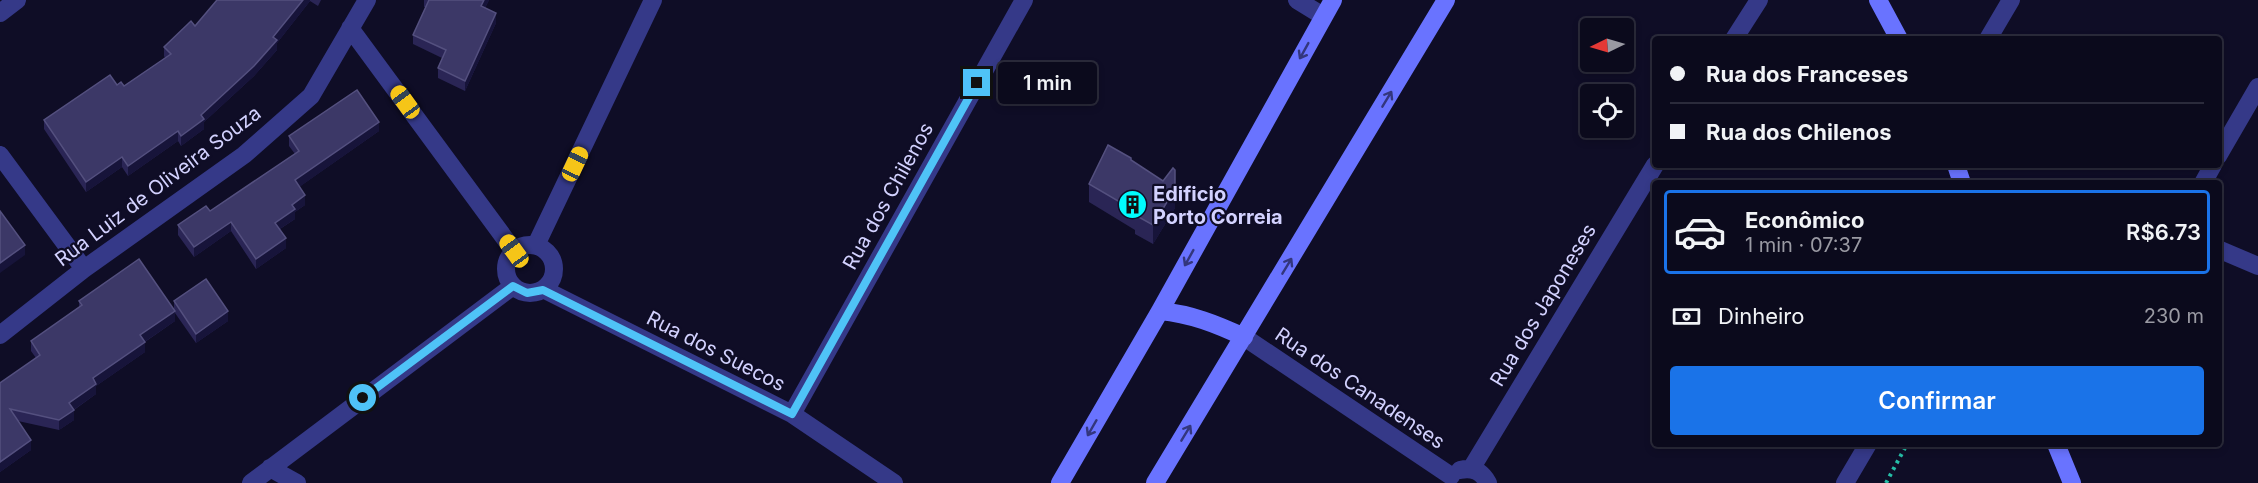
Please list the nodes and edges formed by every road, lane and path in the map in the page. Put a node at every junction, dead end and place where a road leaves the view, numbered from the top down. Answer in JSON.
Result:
{"nodes":[{"id":1,"x":17,"y":0,"type":"edge"},
{"id":2,"x":367,"y":0,"type":"edge"},
{"id":3,"x":653,"y":0,"type":"edge"},
{"id":4,"x":1024,"y":0,"type":"edge"},
{"id":5,"x":1297,"y":0,"type":"edge"},
{"id":6,"x":1333,"y":0,"type":"edge"},
{"id":7,"x":1446,"y":0,"type":"edge"},
{"id":8,"x":1759,"y":0,"type":"edge"},
{"id":9,"x":1878,"y":0,"type":"edge"},
{"id":10,"x":2012,"y":0,"type":"edge"},
{"id":11,"x":0,"y":13,"type":"edge"},
{"id":12,"x":1323,"y":16,"type":"junction"},
{"id":13,"x":350,"y":28,"type":"junction"},
{"id":14,"x":1736,"y":36,"type":"edge"},
{"id":15,"x":1897,"y":36,"type":"edge"},
{"id":16,"x":1990,"y":36,"type":"edge"},
{"id":17,"x":2258,"y":87,"type":"edge"},
{"id":18,"x":2222,"y":149,"type":"edge"},
{"id":19,"x":0,"y":155,"type":"edge"},
{"id":20,"x":1653,"y":168,"type":"edge"},
{"id":21,"x":536,"y":245,"type":"junction"},
{"id":22,"x":514,"y":251,"type":"junction"},
{"id":23,"x":2222,"y":251,"type":"edge"},
{"id":24,"x":2258,"y":266,"type":"edge"},
{"id":25,"x":84,"y":269,"type":"junction"},
{"id":26,"x":513,"y":286,"type":"junction"},
{"id":27,"x":543,"y":290,"type":"junction"},
{"id":28,"x":1160,"y":311,"type":"junction"},
{"id":29,"x":0,"y":335,"type":"edge"},
{"id":30,"x":1244,"y":337,"type":"junction"},
{"id":31,"x":792,"y":414,"type":"junction"},
{"id":32,"x":1866,"y":447,"type":"edge"},
{"id":33,"x":1905,"y":447,"type":"edge"},
{"id":34,"x":2057,"y":447,"type":"edge"},
{"id":35,"x":270,"y":468,"type":"junction"},
{"id":36,"x":1471,"y":469,"type":"junction"},
{"id":37,"x":1449,"y":480,"type":"edge"},
{"id":38,"x":251,"y":483,"type":"edge"},
{"id":39,"x":297,"y":483,"type":"edge"},
{"id":40,"x":894,"y":483,"type":"edge"},
{"id":41,"x":1060,"y":483,"type":"edge"},
{"id":42,"x":1155,"y":483,"type":"edge"},
{"id":43,"x":1488,"y":483,"type":"edge"},
{"id":44,"x":1845,"y":483,"type":"edge"},
{"id":45,"x":1886,"y":483,"type":"edge"},
{"id":46,"x":2072,"y":483,"type":"edge"}],
"edges":[{"from":1,"to":11,"type":"street"},
{"from":2,"to":13,"type":"street","name":"Rua Luiz de Oliveira Souza"},
{"from":3,"to":21,"type":"street"},
{"from":4,"to":31,"type":"street","name":"Rua dos Chilenos"},
{"from":5,"to":12,"type":"street"},
{"from":6,"to":12,"type":"main road"},
{"from":30,"to":7,"type":"main road","one_way":true},
{"from":8,"to":14,"type":"street"},
{"from":9,"to":15,"type":"main road"},
{"from":10,"to":16,"type":"street"},
{"from":12,"to":28,"type":"main road","one_way":true},
{"from":13,"to":22,"type":"street"},
{"from":13,"to":25,"type":"street","name":"Rua Luiz de Oliveira Souza"},
{"from":17,"to":18,"type":"street"},
{"from":19,"to":25,"type":"street"},
{"from":20,"to":36,"type":"street","name":"Rua dos Japoneses"},
{"from":21,"to":22,"type":"street"},
{"from":21,"to":27,"type":"street"},
{"from":22,"to":26,"type":"street"},
{"from":23,"to":24,"type":"street"},
{"from":25,"to":29,"type":"street","name":"Rua Luiz de Oliveira Souza"},
{"from":26,"to":27,"type":"street"},
{"from":26,"to":35,"type":"street"},
{"from":27,"to":31,"type":"street","name":"Rua dos Suecos"},
{"from":28,"to":30,"type":"main road"},
{"from":28,"to":41,"type":"main road","one_way":true},
{"from":30,"to":37,"type":"street","name":"Rua dos Canadenses"},
{"from":42,"to":30,"type":"main road","one_way":true},
{"from":31,"to":40,"type":"street","name":"Rua dos Suecos"},
{"from":32,"to":44,"type":"street"},
{"from":33,"to":45,"type":"path"},
{"from":34,"to":46,"type":"main road"},
{"from":35,"to":38,"type":"street"},
{"from":35,"to":39,"type":"street"},
{"from":36,"to":37,"type":"street"},
{"from":36,"to":43,"type":"street"}]}
